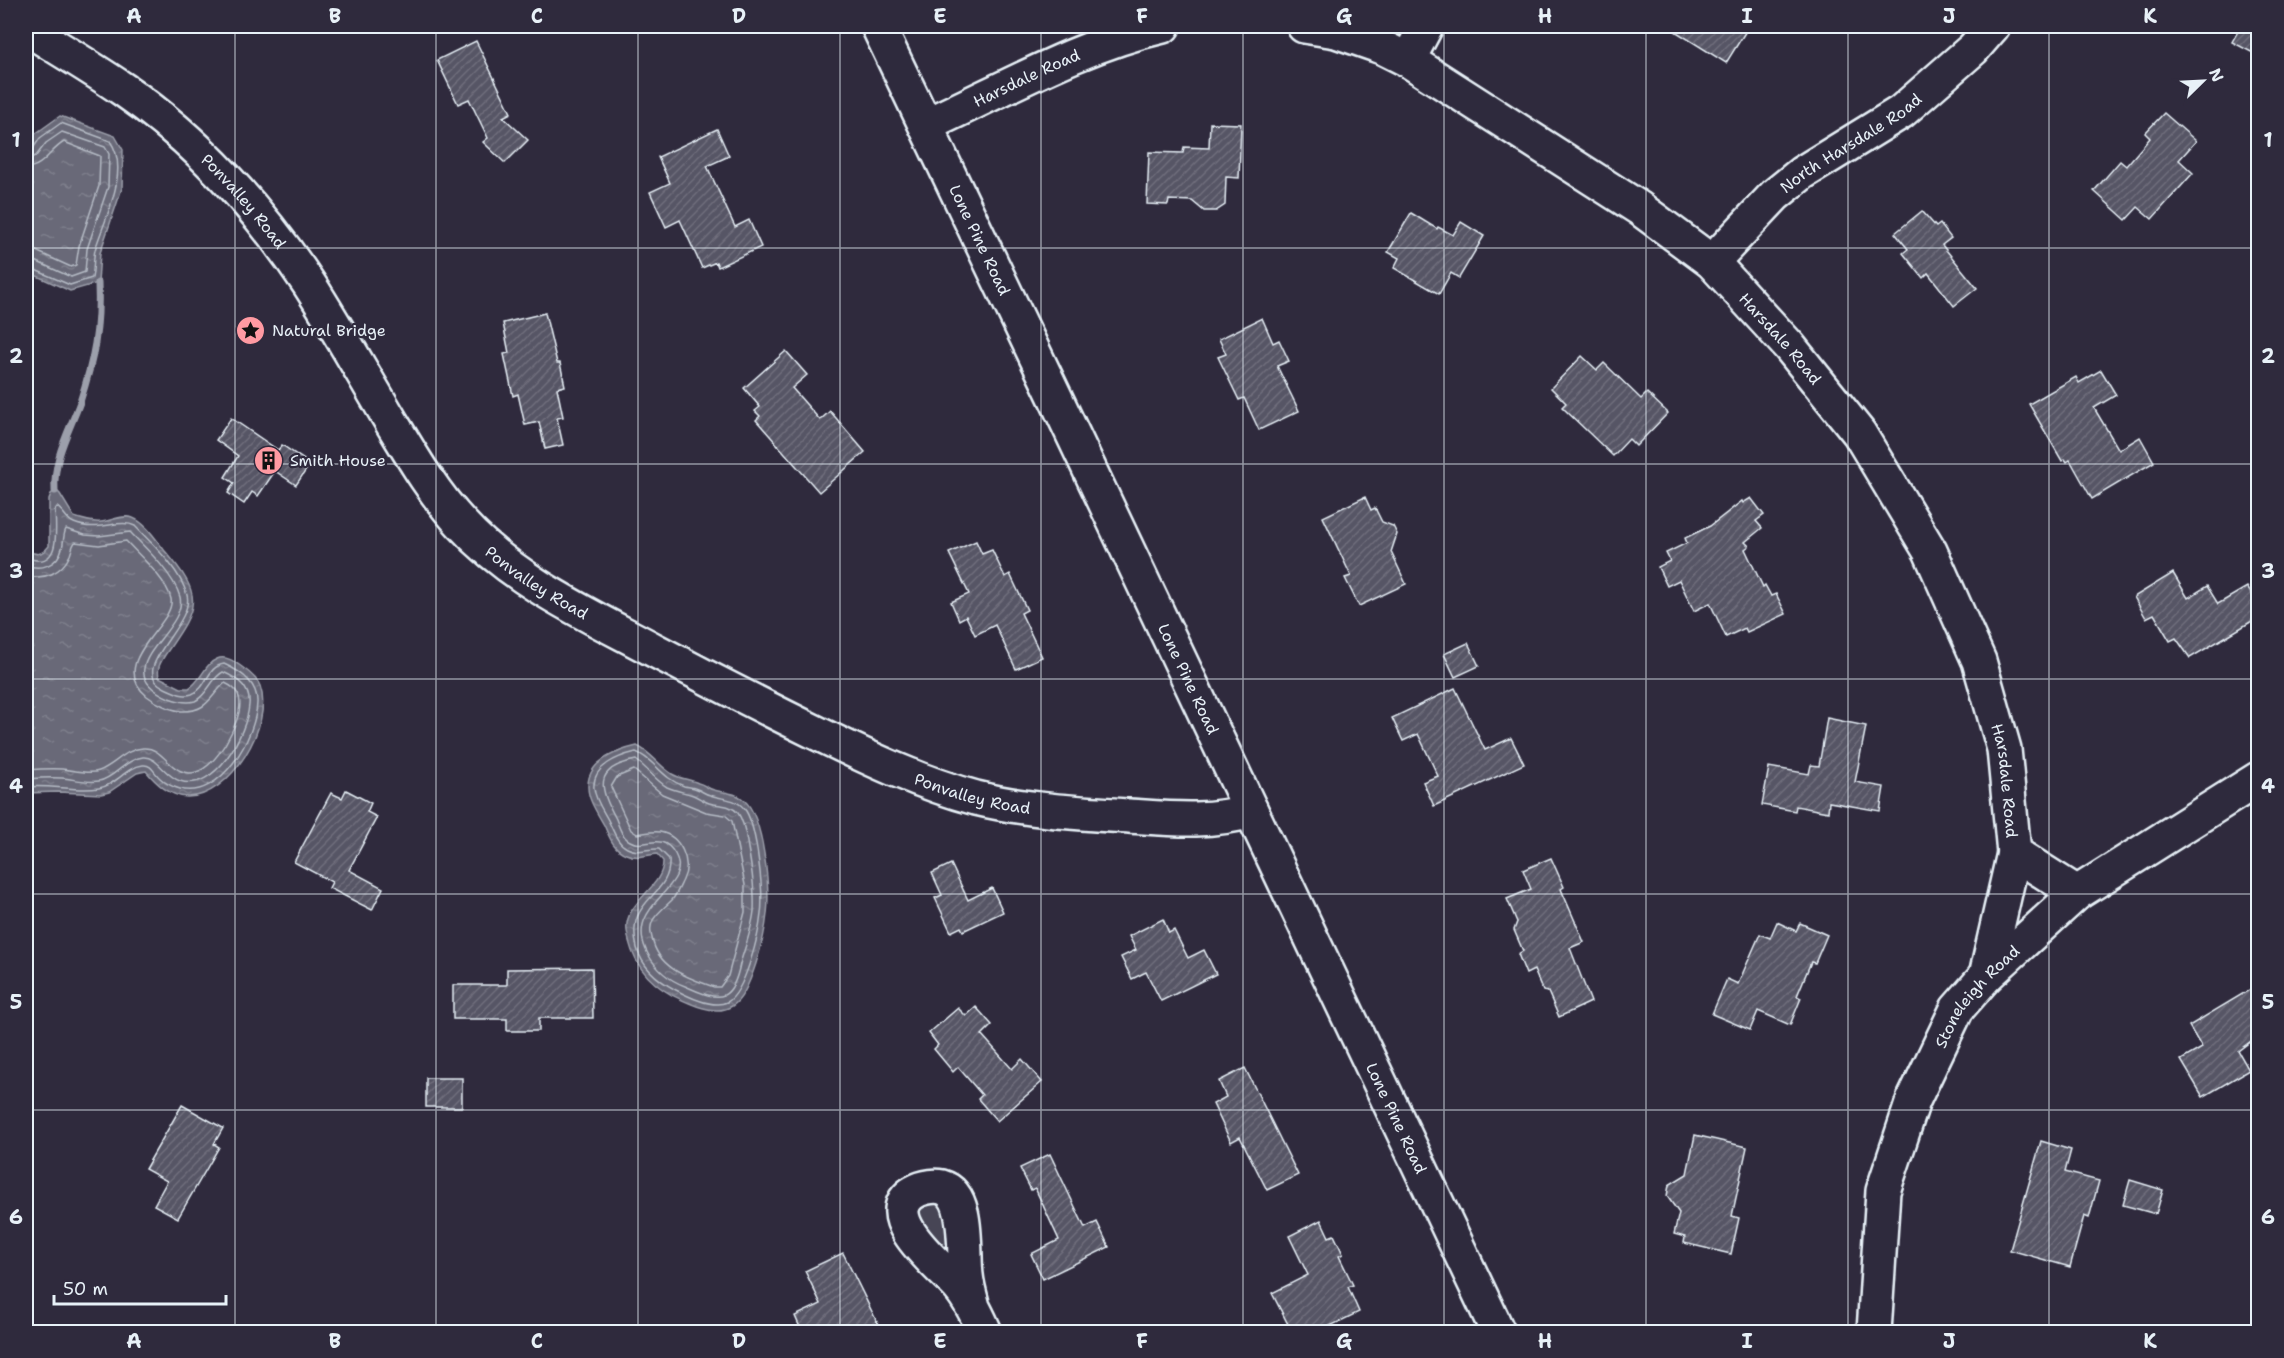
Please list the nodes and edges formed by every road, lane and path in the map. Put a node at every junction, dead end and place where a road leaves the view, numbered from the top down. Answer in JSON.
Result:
{"nodes":[{"id":1,"x":878,"y":26,"type":"edge"},
{"id":2,"x":1163,"y":26,"type":"edge"},
{"id":3,"x":1304,"y":26,"type":"edge"},
{"id":4,"x":1426,"y":26,"type":"edge"},
{"id":5,"x":1993,"y":26,"type":"edge"},
{"id":6,"x":26,"y":28,"type":"edge"},
{"id":7,"x":1408,"y":60,"type":"junction"},
{"id":8,"x":926,"y":125,"type":"junction"},
{"id":9,"x":1712,"y":262,"type":"junction"},
{"id":10,"x":2259,"y":779,"type":"edge"},
{"id":11,"x":1251,"y":812,"type":"junction"},
{"id":12,"x":2014,"y":853,"type":"junction"},
{"id":13,"x":2076,"y":893,"type":"junction"},
{"id":14,"x":1986,"y":976,"type":"junction"},
{"id":15,"x":1498,"y":1332,"type":"edge"},
{"id":16,"x":1874,"y":1332,"type":"edge"}],
"edges":[{"from":1,"to":8,"type":"street","name":"Lone Pine Road"},
{"from":2,"to":8,"type":"street","name":"Harsdale Road"},
{"from":3,"to":7,"type":"street","name":"Harsdale Road"},
{"from":4,"to":7,"type":"street"},
{"from":5,"to":9,"type":"street","name":"North Harsdale Road"},
{"from":6,"to":11,"type":"street","name":"Ponvalley Road"},
{"from":7,"to":9,"type":"street","name":"Harsdale Road"},
{"from":8,"to":11,"type":"street","name":"Lone Pine Road"},
{"from":9,"to":12,"type":"street","name":"Harsdale Road"},
{"from":10,"to":13,"type":"street","name":"Stoneleigh Road"},
{"from":11,"to":15,"type":"street","name":"Lone Pine Road"},
{"from":12,"to":13,"type":"street","name":"Harsdale Road"},
{"from":12,"to":14,"type":"street","name":"Harsdale Road"},
{"from":13,"to":14,"type":"street","name":"Stoneleigh Road"},
{"from":14,"to":16,"type":"street","name":"Stoneleigh Road"}]}
